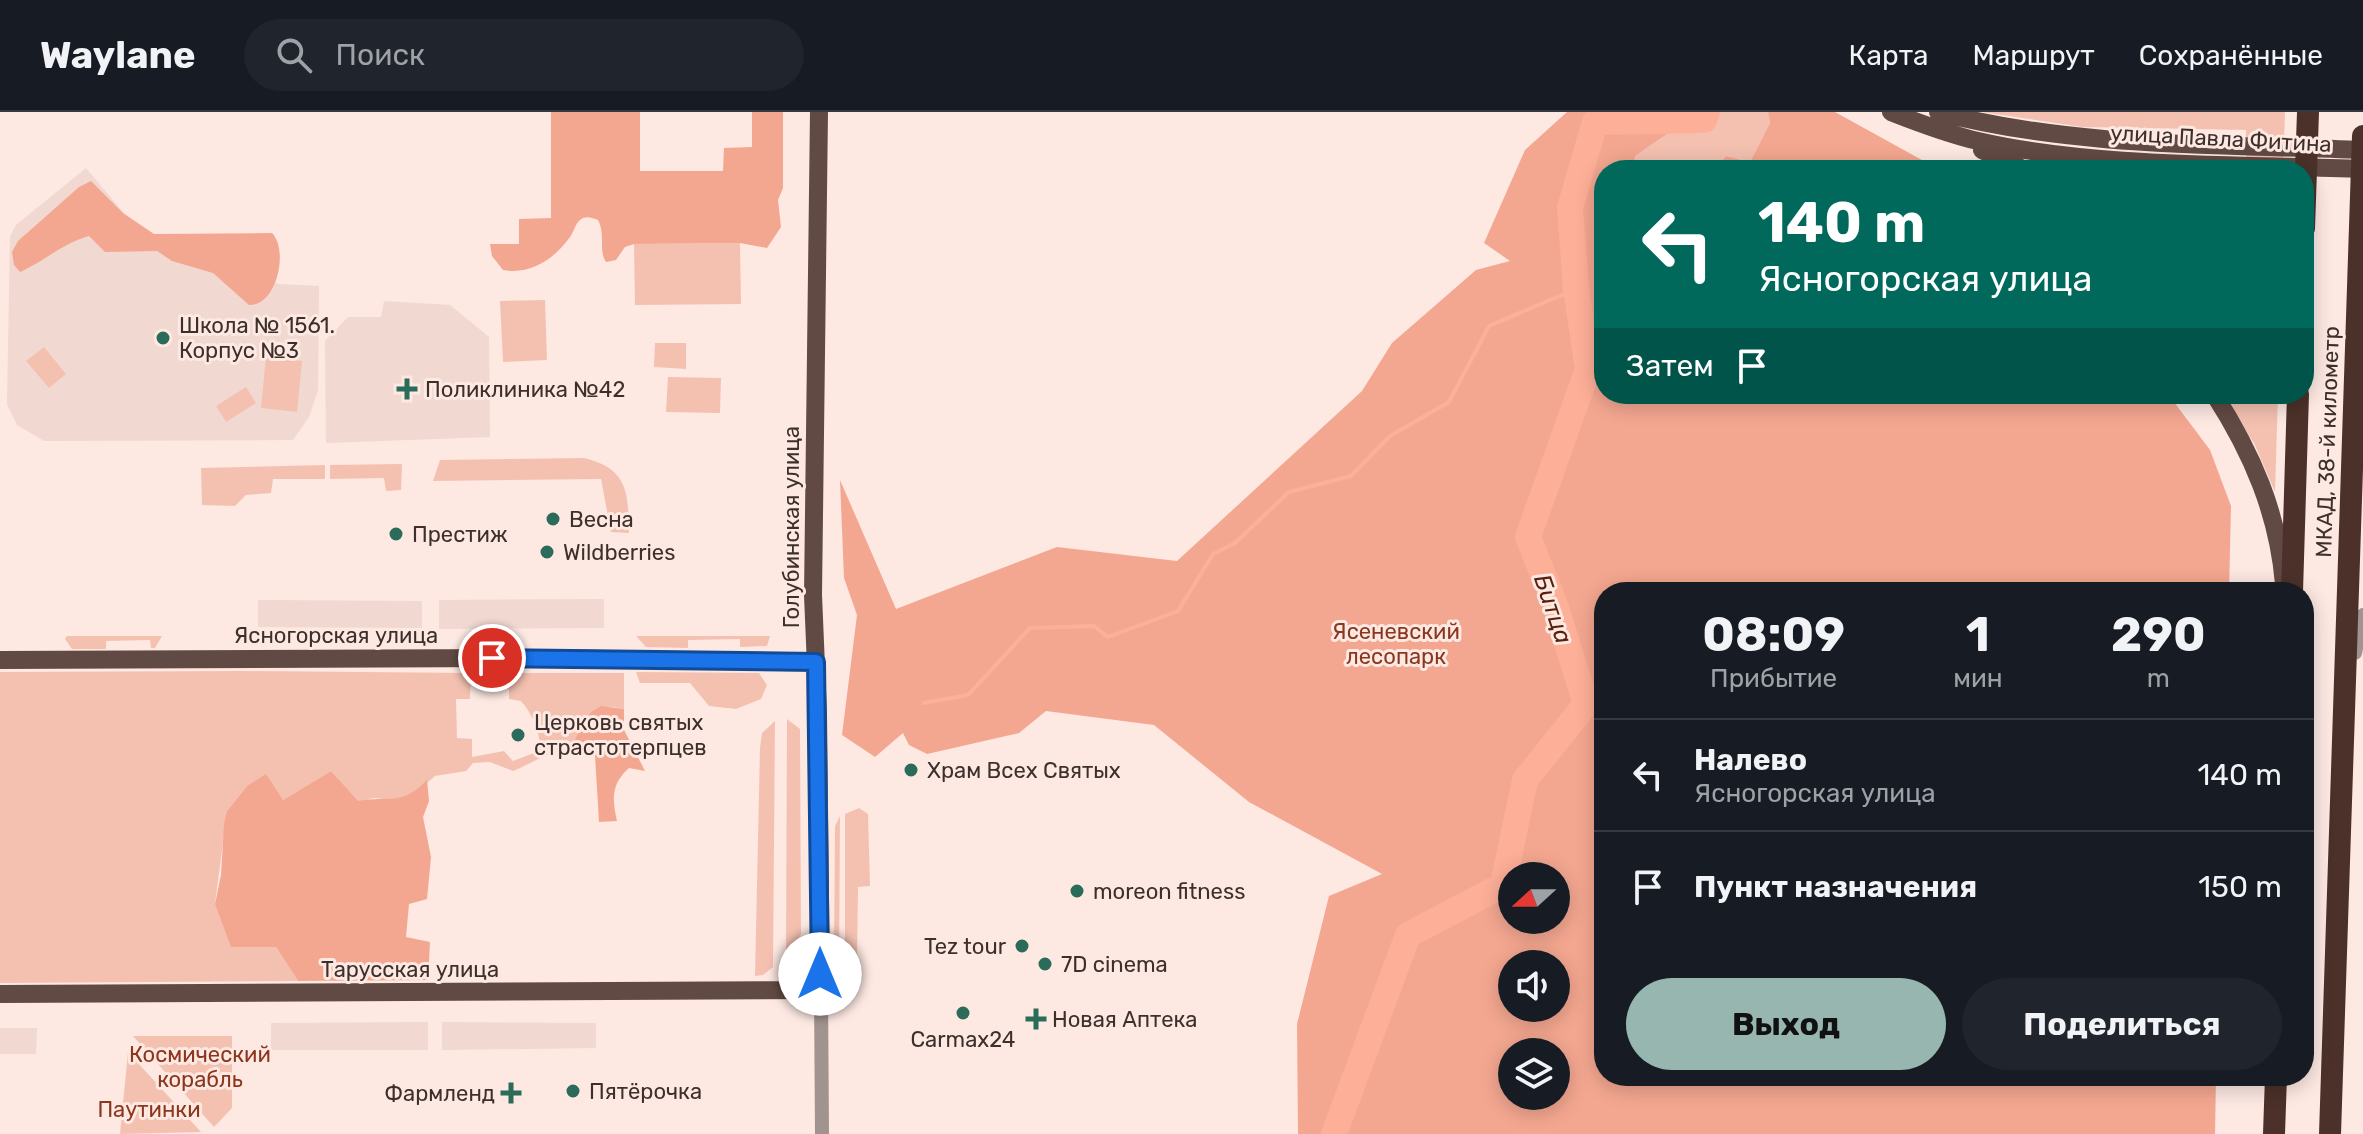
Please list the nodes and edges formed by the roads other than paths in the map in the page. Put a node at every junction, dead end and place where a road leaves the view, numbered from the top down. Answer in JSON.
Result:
{"nodes":[{"id":1,"x":819,"y":112,"type":"edge"},
{"id":2,"x":1891,"y":112,"type":"edge"},
{"id":3,"x":1938,"y":112,"type":"edge"},
{"id":4,"x":1962,"y":112,"type":"edge"},
{"id":5,"x":2301,"y":112,"type":"edge"},
{"id":6,"x":2308,"y":112,"type":"edge"},
{"id":7,"x":1915,"y":121,"type":"junction"},
{"id":8,"x":1979,"y":122,"type":"junction"},
{"id":9,"x":2363,"y":136,"type":"edge"},
{"id":10,"x":2363,"y":150,"type":"edge"},
{"id":11,"x":2231,"y":154,"type":"junction"},
{"id":12,"x":2010,"y":160,"type":"edge"},
{"id":13,"x":2162,"y":160,"type":"joint"},
{"id":14,"x":2284,"y":160,"type":"edge"},
{"id":15,"x":2303,"y":160,"type":"edge"},
{"id":16,"x":2306,"y":160,"type":"edge"},
{"id":17,"x":2314,"y":163,"type":"edge"},
{"id":18,"x":2363,"y":169,"type":"edge"},
{"id":19,"x":2359,"y":245,"type":"junction"},
{"id":20,"x":2363,"y":325,"type":"edge"},
{"id":21,"x":2220,"y":404,"type":"edge"},
{"id":22,"x":2298,"y":404,"type":"edge"},
{"id":23,"x":2284,"y":582,"type":"edge"},
{"id":24,"x":2292,"y":582,"type":"edge"},
{"id":25,"x":2363,"y":615,"type":"edge"},
{"id":26,"x":0,"y":660,"type":"edge"},
{"id":27,"x":816,"y":662,"type":"junction"},
{"id":28,"x":2343,"y":729,"type":"junction"},
{"id":29,"x":821,"y":990,"type":"junction"},
{"id":30,"x":0,"y":994,"type":"edge"},
{"id":31,"x":2276,"y":1086,"type":"edge"},
{"id":32,"x":822,"y":1134,"type":"edge"},
{"id":33,"x":2274,"y":1134,"type":"edge"},
{"id":34,"x":2330,"y":1134,"type":"edge"}],
"edges":[{"from":1,"to":27,"type":"main road","name":"Голубинская улица"},
{"from":2,"to":7,"type":"main road","name":"улица Павла Фитина"},
{"from":3,"to":8,"type":"main road","name":"улица Павла Фитина"},
{"from":4,"to":8,"type":"main road"},
{"from":5,"to":15,"type":"main road"},
{"from":6,"to":16,"type":"highway"},
{"from":7,"to":12,"type":"main road"},
{"from":7,"to":13,"type":"main road","name":"улица Павла Фитина"},
{"from":8,"to":11,"type":"main road","name":"улица Павла Фитина"},
{"from":9,"to":19,"type":"highway","name":"МКАД, 38-й километр"},
{"from":10,"to":11,"type":"main road","name":"улица Павла Фитина"},
{"from":11,"to":13,"type":"main road","name":"улица Павла Фитина"},
{"from":11,"to":14,"type":"main road","name":"улица Павла Фитина"},
{"from":17,"to":18,"type":"main road","name":"улица Павла Фитина"},
{"from":19,"to":20,"type":"main road"},
{"from":19,"to":28,"type":"highway","name":"МКАД, 38-й километр"},
{"from":21,"to":23,"type":"main road"},
{"from":22,"to":24,"type":"highway","name":"МКАД, 38-й километр"},
{"from":25,"to":28,"type":"street"},
{"from":26,"to":27,"type":"main road","name":"Ясногорская улица"},
{"from":27,"to":29,"type":"main road","name":"Голубинская улица"},
{"from":28,"to":34,"type":"highway","name":"МКАД, 38-й километр"},
{"from":29,"to":30,"type":"main road","name":"Тарусская улица"},
{"from":29,"to":32,"type":"street","name":"Голубинская улица"},
{"from":31,"to":33,"type":"highway"}]}
